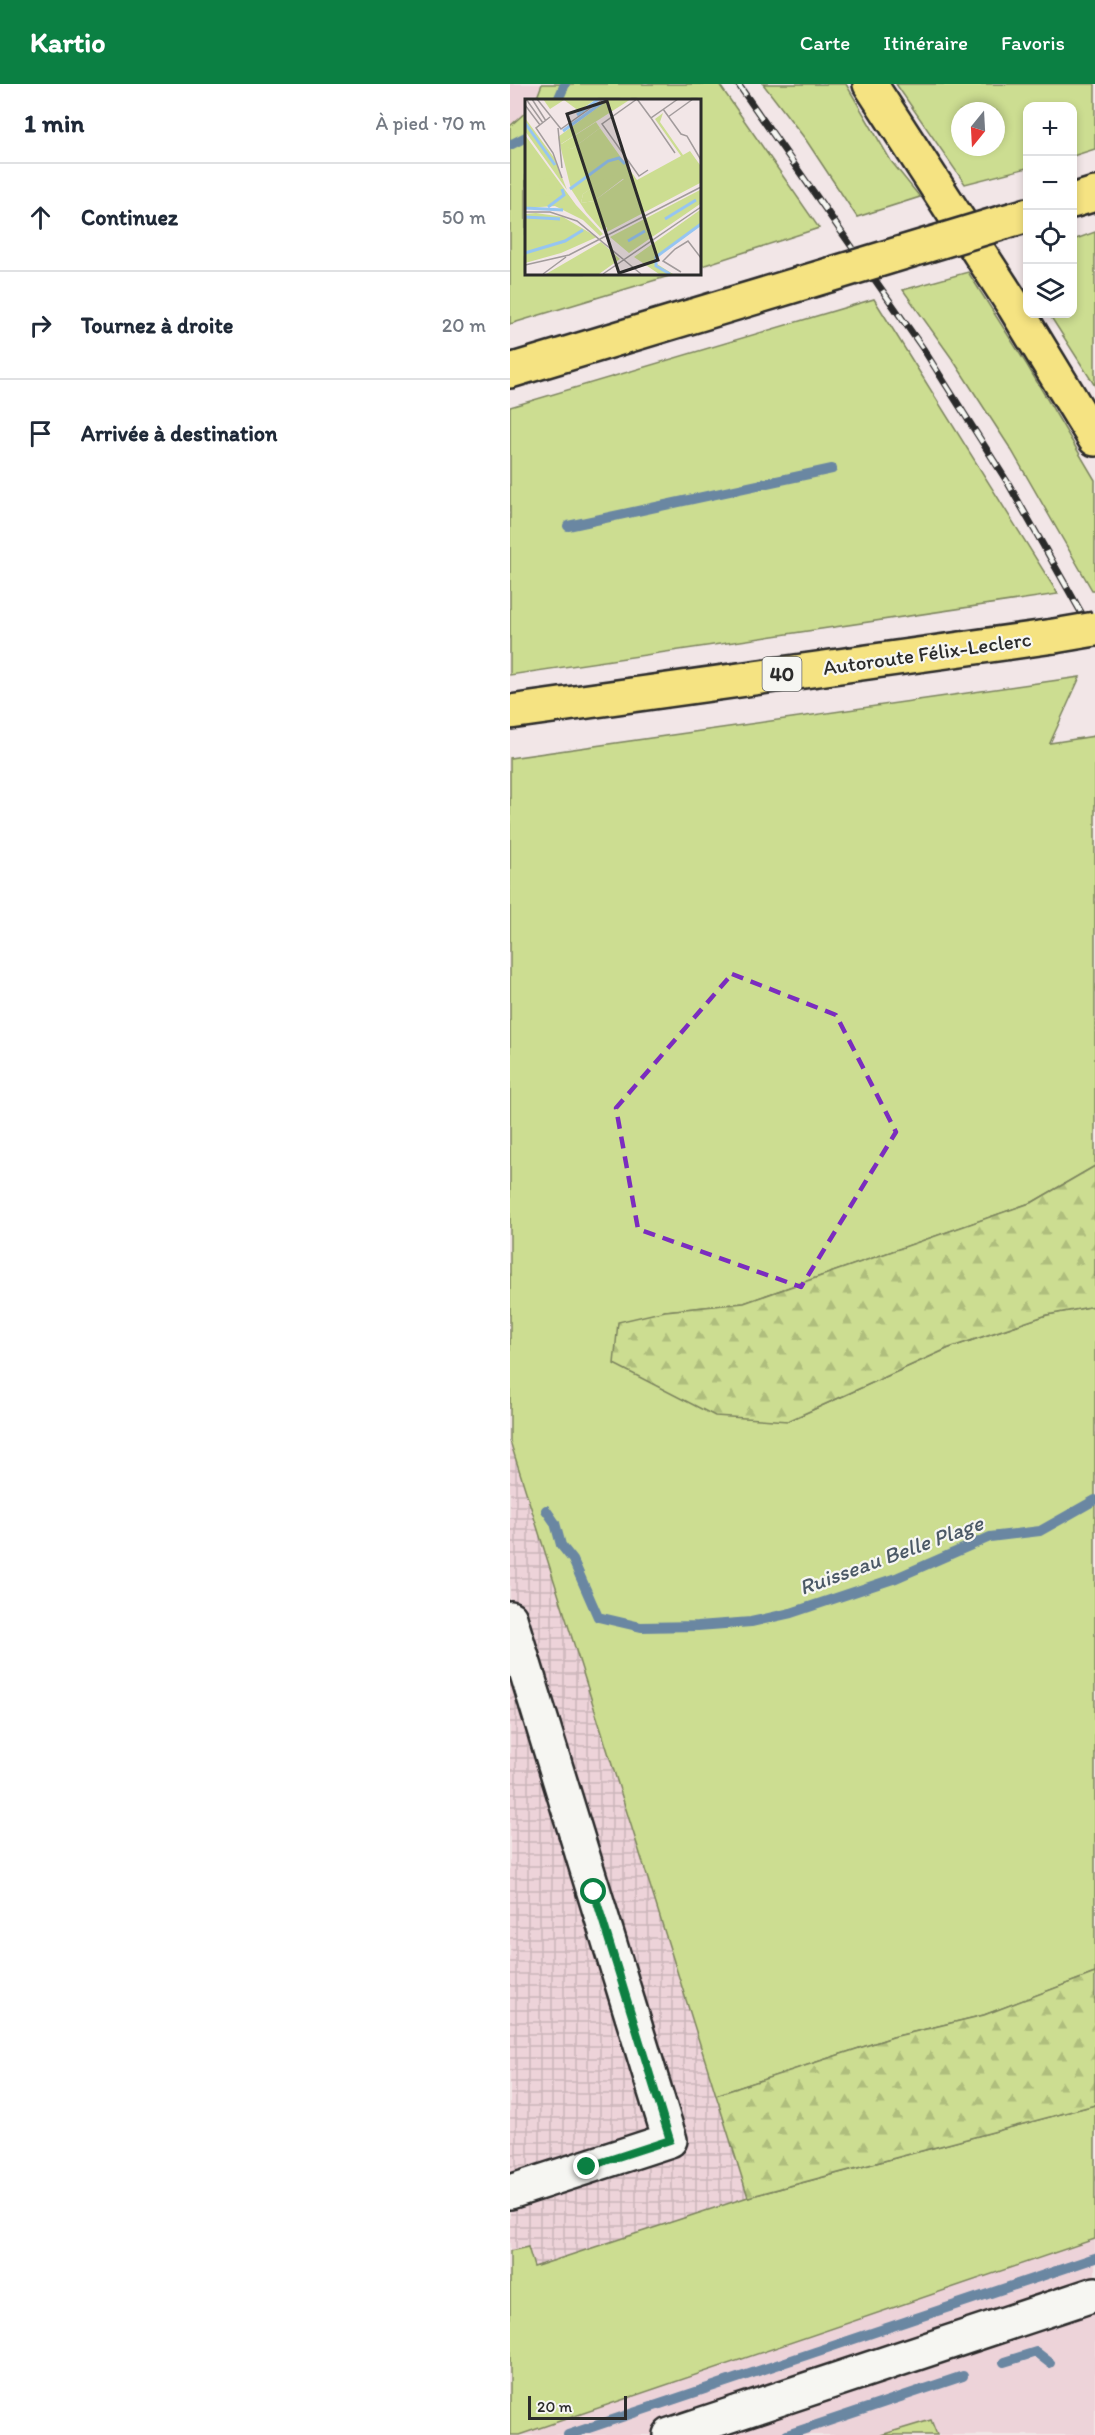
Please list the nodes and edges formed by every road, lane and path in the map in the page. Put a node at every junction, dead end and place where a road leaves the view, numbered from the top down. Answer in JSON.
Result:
{"nodes":[{"id":1,"x":870,"y":84,"type":"edge"},
{"id":2,"x":1095,"y":194,"type":"edge"},
{"id":3,"x":1077,"y":199,"type":"edge"},
{"id":4,"x":1016,"y":218,"type":"edge"},
{"id":5,"x":510,"y":371,"type":"edge"},
{"id":6,"x":1095,"y":439,"type":"edge"},
{"id":7,"x":1095,"y":629,"type":"edge"},
{"id":8,"x":510,"y":712,"type":"edge"},
{"id":9,"x":510,"y":1618,"type":"edge"},
{"id":10,"x":510,"y":2192,"type":"edge"},
{"id":11,"x":1095,"y":2294,"type":"edge"},
{"id":12,"x":670,"y":2435,"type":"edge"}],
"edges":[{"from":1,"to":6,"type":"highway"},
{"from":2,"to":3,"type":"highway"},
{"from":4,"to":5,"type":"highway","bridge":true},
{"from":7,"to":8,"type":"highway","name":"Autoroute Félix-Leclerc","number":"40","bridge":true},
{"from":9,"to":10,"type":"lane"},
{"from":11,"to":12,"type":"lane"}]}
